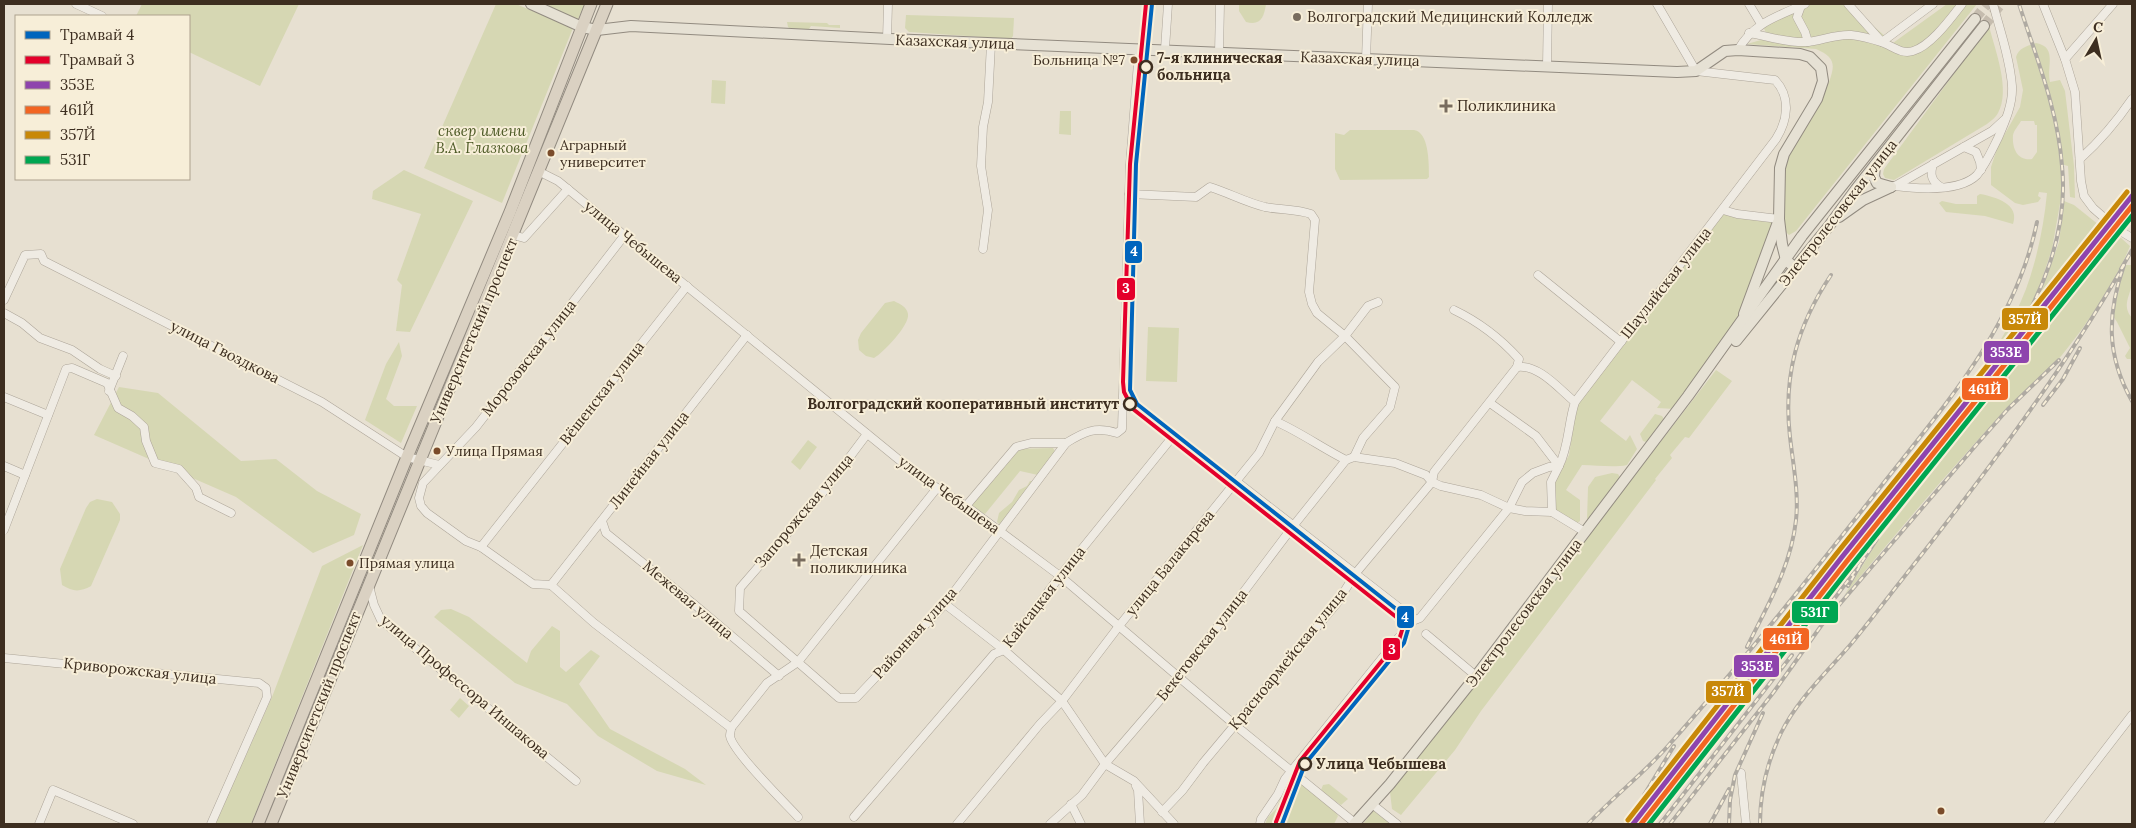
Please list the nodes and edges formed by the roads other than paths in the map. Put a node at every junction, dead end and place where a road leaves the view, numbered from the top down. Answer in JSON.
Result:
{"nodes":[{"id":1,"x":76,"y":4,"type":"edge"},
{"id":2,"x":531,"y":4,"type":"edge"},
{"id":3,"x":592,"y":4,"type":"edge"},
{"id":4,"x":607,"y":4,"type":"edge"},
{"id":5,"x":888,"y":4,"type":"edge"},
{"id":6,"x":1168,"y":4,"type":"edge"},
{"id":7,"x":1220,"y":4,"type":"edge"},
{"id":8,"x":1368,"y":4,"type":"edge"},
{"id":9,"x":1548,"y":4,"type":"edge"},
{"id":10,"x":1657,"y":4,"type":"edge"},
{"id":11,"x":1749,"y":4,"type":"edge"},
{"id":12,"x":1848,"y":4,"type":"edge"},
{"id":13,"x":1933,"y":4,"type":"edge"},
{"id":14,"x":1962,"y":4,"type":"edge"},
{"id":15,"x":1992,"y":4,"type":"edge"},
{"id":16,"x":2043,"y":4,"type":"edge"},
{"id":17,"x":2113,"y":4,"type":"edge"},
{"id":18,"x":1803,"y":5,"type":"edge"},
{"id":19,"x":100,"y":15,"type":"edge"},
{"id":20,"x":1975,"y":19,"type":"tunnel mouth"},
{"id":21,"x":1761,"y":24,"type":"junction"},
{"id":22,"x":582,"y":26,"type":"junction"},
{"id":23,"x":1984,"y":26,"type":"tunnel mouth"},
{"id":24,"x":597,"y":30,"type":"junction"},
{"id":25,"x":1749,"y":33,"type":"junction"},
{"id":26,"x":887,"y":39,"type":"junction"},
{"id":27,"x":1808,"y":42,"type":"junction"},
{"id":28,"x":1882,"y":42,"type":"junction"},
{"id":29,"x":991,"y":44,"type":"junction"},
{"id":30,"x":1165,"y":49,"type":"junction"},
{"id":31,"x":1139,"y":50,"type":"junction"},
{"id":32,"x":1738,"y":50,"type":"junction"},
{"id":33,"x":1219,"y":52,"type":"junction"},
{"id":34,"x":1366,"y":59,"type":"junction"},
{"id":35,"x":2065,"y":60,"type":"junction"},
{"id":36,"x":1547,"y":66,"type":"junction"},
{"id":37,"x":1696,"y":71,"type":"junction"},
{"id":38,"x":2132,"y":99,"type":"edge"},
{"id":39,"x":2008,"y":114,"type":"junction"},
{"id":40,"x":1964,"y":147,"type":"junction"},
{"id":41,"x":2080,"y":159,"type":"junction"},
{"id":42,"x":1933,"y":164,"type":"junction"},
{"id":43,"x":1875,"y":165,"type":"junction"},
{"id":44,"x":1981,"y":170,"type":"junction"},
{"id":45,"x":540,"y":172,"type":"junction"},
{"id":46,"x":1893,"y":187,"type":"junction"},
{"id":47,"x":1941,"y":187,"type":"junction"},
{"id":48,"x":568,"y":189,"type":"junction"},
{"id":49,"x":1129,"y":194,"type":"junction"},
{"id":50,"x":1723,"y":210,"type":"junction"},
{"id":51,"x":1779,"y":218,"type":"junction"},
{"id":52,"x":1829,"y":226,"type":"junction"},
{"id":53,"x":1780,"y":230,"type":"junction"},
{"id":54,"x":513,"y":235,"type":"junction"},
{"id":55,"x":624,"y":236,"type":"junction"},
{"id":56,"x":1802,"y":236,"type":"junction"},
{"id":57,"x":2130,"y":237,"type":"edge"},
{"id":58,"x":983,"y":249,"type":"dead end"},
{"id":59,"x":1786,"y":260,"type":"junction"},
{"id":60,"x":1795,"y":268,"type":"junction"},
{"id":61,"x":1538,"y":275,"type":"dead end"},
{"id":62,"x":687,"y":286,"type":"junction"},
{"id":63,"x":4,"y":300,"type":"edge"},
{"id":64,"x":1378,"y":302,"type":"dead end"},
{"id":65,"x":1454,"y":310,"type":"dead end"},
{"id":66,"x":4,"y":313,"type":"edge"},
{"id":67,"x":464,"y":322,"type":"junction"},
{"id":68,"x":1740,"y":325,"type":"junction"},
{"id":69,"x":475,"y":326,"type":"junction"},
{"id":70,"x":746,"y":335,"type":"junction"},
{"id":71,"x":1345,"y":336,"type":"junction"},
{"id":72,"x":1621,"y":342,"type":"junction"},
{"id":73,"x":123,"y":356,"type":"dead end"},
{"id":74,"x":1517,"y":367,"type":"junction"},
{"id":75,"x":116,"y":376,"type":"junction"},
{"id":76,"x":109,"y":391,"type":"junction"},
{"id":77,"x":1688,"y":396,"type":"junction"},
{"id":78,"x":4,"y":397,"type":"edge"},
{"id":79,"x":1575,"y":402,"type":"junction"},
{"id":80,"x":1490,"y":403,"type":"junction"},
{"id":81,"x":48,"y":416,"type":"junction"},
{"id":82,"x":1275,"y":421,"type":"junction"},
{"id":83,"x":866,"y":434,"type":"junction"},
{"id":84,"x":1170,"y":440,"type":"dead end"},
{"id":85,"x":1066,"y":443,"type":"junction"},
{"id":86,"x":407,"y":457,"type":"junction"},
{"id":87,"x":1354,"y":458,"type":"junction"},
{"id":88,"x":1346,"y":460,"type":"junction"},
{"id":89,"x":420,"y":461,"type":"junction"},
{"id":90,"x":439,"y":465,"type":"junction"},
{"id":91,"x":4,"y":466,"type":"edge"},
{"id":92,"x":1558,"y":466,"type":"junction"},
{"id":93,"x":25,"y":475,"type":"junction"},
{"id":94,"x":1236,"y":481,"type":"junction"},
{"id":95,"x":1432,"y":482,"type":"junction"},
{"id":96,"x":937,"y":488,"type":"junction"},
{"id":97,"x":966,"y":506,"type":"junction"},
{"id":98,"x":1509,"y":508,"type":"junction"},
{"id":99,"x":1552,"y":512,"type":"junction"},
{"id":100,"x":231,"y":513,"type":"dead end"},
{"id":101,"x":602,"y":521,"type":"junction"},
{"id":102,"x":1294,"y":525,"type":"junction"},
{"id":103,"x":4,"y":530,"type":"edge"},
{"id":104,"x":999,"y":532,"type":"junction"},
{"id":105,"x":1586,"y":532,"type":"junction"},
{"id":106,"x":481,"y":547,"type":"junction"},
{"id":107,"x":1355,"y":574,"type":"junction"},
{"id":108,"x":1060,"y":576,"type":"junction"},
{"id":109,"x":368,"y":584,"type":"junction"},
{"id":110,"x":552,"y":585,"type":"junction"},
{"id":111,"x":945,"y":604,"type":"junction"},
{"id":112,"x":1118,"y":626,"type":"junction"},
{"id":113,"x":1426,"y":634,"type":"dead end"},
{"id":114,"x":1399,"y":637,"type":"dead end"},
{"id":115,"x":1004,"y":650,"type":"junction"},
{"id":116,"x":4,"y":658,"type":"edge"},
{"id":117,"x":798,"y":662,"type":"junction"},
{"id":118,"x":778,"y":676,"type":"junction"},
{"id":119,"x":1476,"y":676,"type":"junction"},
{"id":120,"x":1179,"y":678,"type":"junction"},
{"id":121,"x":1062,"y":701,"type":"junction"},
{"id":122,"x":2132,"y":715,"type":"edge"},
{"id":123,"x":1235,"y":725,"type":"junction"},
{"id":124,"x":731,"y":728,"type":"junction"},
{"id":125,"x":1105,"y":764,"type":"junction"},
{"id":126,"x":1292,"y":770,"type":"junction"},
{"id":127,"x":1741,"y":773,"type":"dead end"},
{"id":128,"x":576,"y":781,"type":"dead end"},
{"id":129,"x":1134,"y":782,"type":"junction"},
{"id":130,"x":1072,"y":804,"type":"junction"},
{"id":131,"x":1372,"y":804,"type":"junction"},
{"id":132,"x":1162,"y":812,"type":"junction"},
{"id":133,"x":798,"y":817,"type":"dead end"},
{"id":134,"x":854,"y":817,"type":"dead end"},
{"id":135,"x":120,"y":821,"type":"edge"},
{"id":136,"x":39,"y":824,"type":"edge"},
{"id":137,"x":133,"y":824,"type":"edge"},
{"id":138,"x":211,"y":824,"type":"edge"},
{"id":139,"x":258,"y":824,"type":"edge"},
{"id":140,"x":271,"y":824,"type":"edge"},
{"id":141,"x":957,"y":824,"type":"edge"},
{"id":142,"x":1050,"y":824,"type":"edge"},
{"id":143,"x":1081,"y":824,"type":"edge"},
{"id":144,"x":1140,"y":824,"type":"edge"},
{"id":145,"x":1174,"y":824,"type":"edge"},
{"id":146,"x":1260,"y":824,"type":"edge"},
{"id":147,"x":1354,"y":824,"type":"edge"},
{"id":148,"x":1397,"y":824,"type":"edge"},
{"id":149,"x":1746,"y":824,"type":"edge"},
{"id":150,"x":2048,"y":824,"type":"edge"}],
"edges":[{"from":1,"to":19,"type":"street"},
{"from":2,"to":22,"type":"main road","name":"Казахская улица"},
{"from":3,"to":22,"type":"highway","name":"Университетский проспект"},
{"from":4,"to":24,"type":"highway","name":"Университетский проспект"},
{"from":5,"to":26,"type":"street"},
{"from":6,"to":30,"type":"street"},
{"from":7,"to":33,"type":"street"},
{"from":8,"to":34,"type":"street"},
{"from":9,"to":36,"type":"street"},
{"from":10,"to":37,"type":"street"},
{"from":11,"to":21,"type":"street"},
{"from":12,"to":28,"type":"street"},
{"from":13,"to":28,"type":"street"},
{"from":14,"to":28,"type":"street"},
{"from":15,"to":39,"type":"street"},
{"from":16,"to":35,"type":"street"},
{"from":17,"to":35,"type":"street"},
{"from":18,"to":21,"type":"street"},
{"from":18,"to":27,"type":"street"},
{"from":20,"to":56,"type":"main road","name":"Электролесовская улица"},
{"from":21,"to":25,"type":"street"},
{"from":22,"to":24,"type":"main road","name":"Казахская улица"},
{"from":22,"to":67,"type":"highway","name":"Университетский проспект"},
{"from":23,"to":43,"type":"main road","name":"Электролесовская улица"},
{"from":24,"to":26,"type":"main road","name":"Казахская улица"},
{"from":24,"to":45,"type":"highway","name":"Университетский проспект"},
{"from":25,"to":27,"type":"street"},
{"from":25,"to":32,"type":"street"},
{"from":26,"to":29,"type":"main road","name":"Казахская улица"},
{"from":27,"to":28,"type":"street"},
{"from":29,"to":31,"type":"main road","name":"Казахская улица"},
{"from":29,"to":58,"type":"street"},
{"from":30,"to":31,"type":"main road","name":"Казахская улица"},
{"from":30,"to":33,"type":"main road","name":"Казахская улица"},
{"from":31,"to":49,"type":"street"},
{"from":32,"to":37,"type":"main road"},
{"from":32,"to":51,"type":"main road"},
{"from":33,"to":34,"type":"main road","name":"Казахская улица"},
{"from":34,"to":36,"type":"main road","name":"Казахская улица"},
{"from":35,"to":41,"type":"street"},
{"from":36,"to":37,"type":"main road","name":"Казахская улица"},
{"from":37,"to":50,"type":"street","name":"Шауляйская улица"},
{"from":38,"to":41,"type":"street"},
{"from":39,"to":40,"type":"street"},
{"from":39,"to":44,"type":"street"},
{"from":40,"to":42,"type":"street"},
{"from":40,"to":44,"type":"street"},
{"from":41,"to":57,"type":"street"},
{"from":42,"to":46,"type":"street"},
{"from":42,"to":47,"type":"street"},
{"from":43,"to":46,"type":"main road"},
{"from":43,"to":52,"type":"main road","name":"Электролесовская улица"},
{"from":44,"to":47,"type":"street"},
{"from":45,"to":48,"type":"street","name":"улица Чебышева"},
{"from":45,"to":54,"type":"highway","name":"Университетский проспект"},
{"from":46,"to":47,"type":"street"},
{"from":46,"to":52,"type":"main road"},
{"from":48,"to":54,"type":"street"},
{"from":48,"to":55,"type":"street","name":"улица Чебышева"},
{"from":49,"to":71,"type":"street"},
{"from":49,"to":85,"type":"street","name":"Районная улица"},
{"from":50,"to":51,"type":"street"},
{"from":50,"to":72,"type":"street","name":"Шауляйская улица"},
{"from":51,"to":53,"type":"main road"},
{"from":51,"to":68,"type":"main road"},
{"from":52,"to":60,"type":"main road","name":"Электролесовская улица"},
{"from":53,"to":56,"type":"main road"},
{"from":53,"to":59,"type":"main road"},
{"from":54,"to":69,"type":"highway","name":"Университетский проспект"},
{"from":55,"to":62,"type":"street","name":"улица Чебышева"},
{"from":55,"to":90,"type":"street","name":"Морозовская улица"},
{"from":56,"to":59,"type":"main road","name":"Электролесовская улица"},
{"from":59,"to":60,"type":"main road"},
{"from":59,"to":68,"type":"main road","name":"Электролесовская улица"},
{"from":60,"to":77,"type":"main road","name":"Электролесовская улица"},
{"from":61,"to":72,"type":"street"},
{"from":62,"to":70,"type":"street","name":"улица Чебышева"},
{"from":62,"to":106,"type":"street","name":"Вёшенская улица"},
{"from":63,"to":86,"type":"street","name":"улица Гвоздкова"},
{"from":64,"to":71,"type":"street","name":"улица Балакирева"},
{"from":65,"to":74,"type":"street"},
{"from":66,"to":75,"type":"street"},
{"from":67,"to":69,"type":"highway"},
{"from":67,"to":86,"type":"highway","name":"Университетский проспект"},
{"from":68,"to":77,"type":"main road","name":"Электролесовская улица"},
{"from":69,"to":89,"type":"highway","name":"Университетский проспект"},
{"from":70,"to":83,"type":"street","name":"улица Чебышева"},
{"from":70,"to":101,"type":"street","name":"Линейная улица"},
{"from":71,"to":82,"type":"street","name":"улица Балакирева"},
{"from":71,"to":87,"type":"street"},
{"from":72,"to":79,"type":"street","name":"Шауляйская улица"},
{"from":73,"to":75,"type":"street"},
{"from":74,"to":79,"type":"street"},
{"from":74,"to":80,"type":"street","name":"Красноармейская улица"},
{"from":75,"to":76,"type":"street"},
{"from":76,"to":81,"type":"street"},
{"from":76,"to":100,"type":"street"},
{"from":77,"to":105,"type":"main road","name":"Электролесовская улица"},
{"from":78,"to":81,"type":"street"},
{"from":79,"to":92,"type":"street"},
{"from":80,"to":92,"type":"street"},
{"from":80,"to":95,"type":"street","name":"Красноармейская улица"},
{"from":81,"to":93,"type":"street"},
{"from":82,"to":88,"type":"street"},
{"from":82,"to":94,"type":"street","name":"улица Балакирева"},
{"from":83,"to":96,"type":"street","name":"улица Чебышева"},
{"from":83,"to":117,"type":"street","name":"Запорожская улица"},
{"from":84,"to":108,"type":"street","name":"Кайсацкая улица"},
{"from":85,"to":97,"type":"street"},
{"from":85,"to":104,"type":"street","name":"Районная улица"},
{"from":86,"to":89,"type":"street","name":"улица Гвоздкова"},
{"from":86,"to":139,"type":"highway","name":"Университетский проспект"},
{"from":87,"to":88,"type":"street"},
{"from":87,"to":95,"type":"street"},
{"from":88,"to":102,"type":"street","name":"Бекетовская улица"},
{"from":89,"to":90,"type":"street","name":"улица Гвоздкова"},
{"from":89,"to":109,"type":"highway","name":"Университетский проспект"},
{"from":90,"to":106,"type":"street","name":"Морозовская улица"},
{"from":91,"to":93,"type":"street"},
{"from":92,"to":98,"type":"street"},
{"from":92,"to":99,"type":"street"},
{"from":93,"to":103,"type":"street"},
{"from":94,"to":102,"type":"street"},
{"from":94,"to":112,"type":"street","name":"улица Балакирева"},
{"from":95,"to":98,"type":"street"},
{"from":95,"to":107,"type":"street","name":"Красноармейская улица"},
{"from":96,"to":97,"type":"street","name":"улица Чебышева"},
{"from":96,"to":117,"type":"street"},
{"from":97,"to":104,"type":"street","name":"улица Чебышева"},
{"from":98,"to":99,"type":"street"},
{"from":98,"to":107,"type":"street"},
{"from":99,"to":105,"type":"street"},
{"from":101,"to":110,"type":"street","name":"Линейная улица"},
{"from":101,"to":118,"type":"street","name":"Межевая улица"},
{"from":102,"to":107,"type":"street"},
{"from":102,"to":120,"type":"street","name":"Бекетовская улица"},
{"from":104,"to":108,"type":"street","name":"улица Чебышева"},
{"from":104,"to":111,"type":"street","name":"Районная улица"},
{"from":105,"to":119,"type":"main road","name":"Электролесовская улица"},
{"from":106,"to":110,"type":"street"},
{"from":107,"to":123,"type":"street","name":"Красноармейская улица"},
{"from":108,"to":112,"type":"street","name":"улица Чебышева"},
{"from":108,"to":115,"type":"street","name":"Кайсацкая улица"},
{"from":109,"to":128,"type":"street","name":"улица Профессора Иншакова"},
{"from":109,"to":140,"type":"highway","name":"Университетский проспект"},
{"from":110,"to":124,"type":"street"},
{"from":111,"to":115,"type":"street"},
{"from":111,"to":117,"type":"street","name":"Районная улица"},
{"from":112,"to":120,"type":"street","name":"улица Чебышева"},
{"from":112,"to":121,"type":"street","name":"улица Балакирева"},
{"from":113,"to":119,"type":"street"},
{"from":114,"to":126,"type":"street"},
{"from":115,"to":121,"type":"street"},
{"from":115,"to":134,"type":"street","name":"Кайсацкая улица"},
{"from":116,"to":138,"type":"street","name":"Криворожская улица"},
{"from":117,"to":118,"type":"street"},
{"from":118,"to":124,"type":"street"},
{"from":119,"to":131,"type":"main road","name":"Электролесовская улица"},
{"from":120,"to":123,"type":"street","name":"улица Чебышева"},
{"from":120,"to":125,"type":"street","name":"Бекетовская улица"},
{"from":121,"to":125,"type":"street"},
{"from":121,"to":141,"type":"street","name":"улица Балакирева"},
{"from":122,"to":150,"type":"street"},
{"from":123,"to":126,"type":"street","name":"улица Чебышева"},
{"from":123,"to":132,"type":"street","name":"Красноармейская улица"},
{"from":124,"to":133,"type":"street"},
{"from":125,"to":129,"type":"street"},
{"from":125,"to":130,"type":"street","name":"Бекетовская улица"},
{"from":126,"to":146,"type":"street"},
{"from":126,"to":147,"type":"street","name":"улица Чебышева"},
{"from":127,"to":149,"type":"street"},
{"from":129,"to":132,"type":"street"},
{"from":129,"to":144,"type":"street"},
{"from":130,"to":142,"type":"street","name":"Бекетовская улица"},
{"from":130,"to":143,"type":"street"},
{"from":131,"to":147,"type":"main road","name":"Электролесовская улица"},
{"from":131,"to":148,"type":"street"},
{"from":132,"to":145,"type":"street"},
{"from":135,"to":136,"type":"street"},
{"from":135,"to":137,"type":"street"}]}
